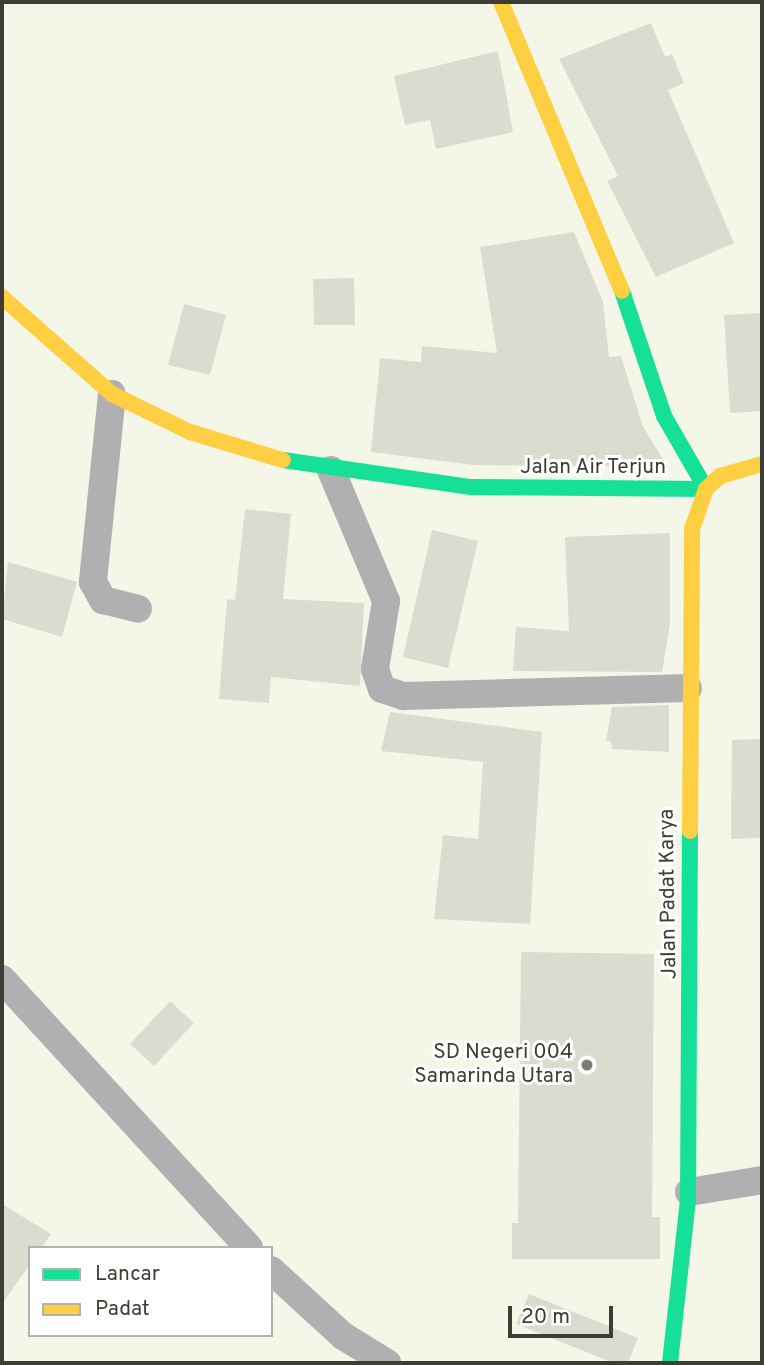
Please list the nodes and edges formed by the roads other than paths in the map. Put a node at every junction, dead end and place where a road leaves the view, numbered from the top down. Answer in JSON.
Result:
{"nodes":[{"id":1,"x":501,"y":2,"type":"edge"},
{"id":2,"x":2,"y":297,"type":"edge"},
{"id":3,"x":113,"y":394,"type":"junction"},
{"id":4,"x":762,"y":464,"type":"edge"},
{"id":5,"x":331,"y":470,"type":"junction"},
{"id":6,"x":706,"y":489,"type":"junction"},
{"id":7,"x":138,"y":609,"type":"dead end"},
{"id":8,"x":688,"y":688,"type":"junction"},
{"id":9,"x":2,"y":979,"type":"edge"},
{"id":10,"x":762,"y":1180,"type":"edge"},
{"id":11,"x":689,"y":1192,"type":"junction"},
{"id":12,"x":247,"y":1246,"type":"edge"},
{"id":13,"x":273,"y":1272,"type":"edge"},
{"id":14,"x":387,"y":1363,"type":"edge"},
{"id":15,"x":672,"y":1363,"type":"edge"}],
"edges":[{"from":1,"to":6,"type":"street","name":"Jalan Air Terjun"},
{"from":2,"to":3,"type":"street","name":"Jalan Air Terjun"},
{"from":3,"to":5,"type":"street","name":"Jalan Air Terjun"},
{"from":3,"to":7,"type":"street"},
{"from":4,"to":6,"type":"street"},
{"from":5,"to":6,"type":"street","name":"Jalan Air Terjun"},
{"from":5,"to":8,"type":"street"},
{"from":6,"to":8,"type":"street","name":"Jalan Padat Karya"},
{"from":8,"to":11,"type":"street","name":"Jalan Padat Karya"},
{"from":9,"to":12,"type":"street"},
{"from":10,"to":11,"type":"street"},
{"from":11,"to":15,"type":"street","name":"Jalan Padat Karya"},
{"from":13,"to":14,"type":"street"}]}
